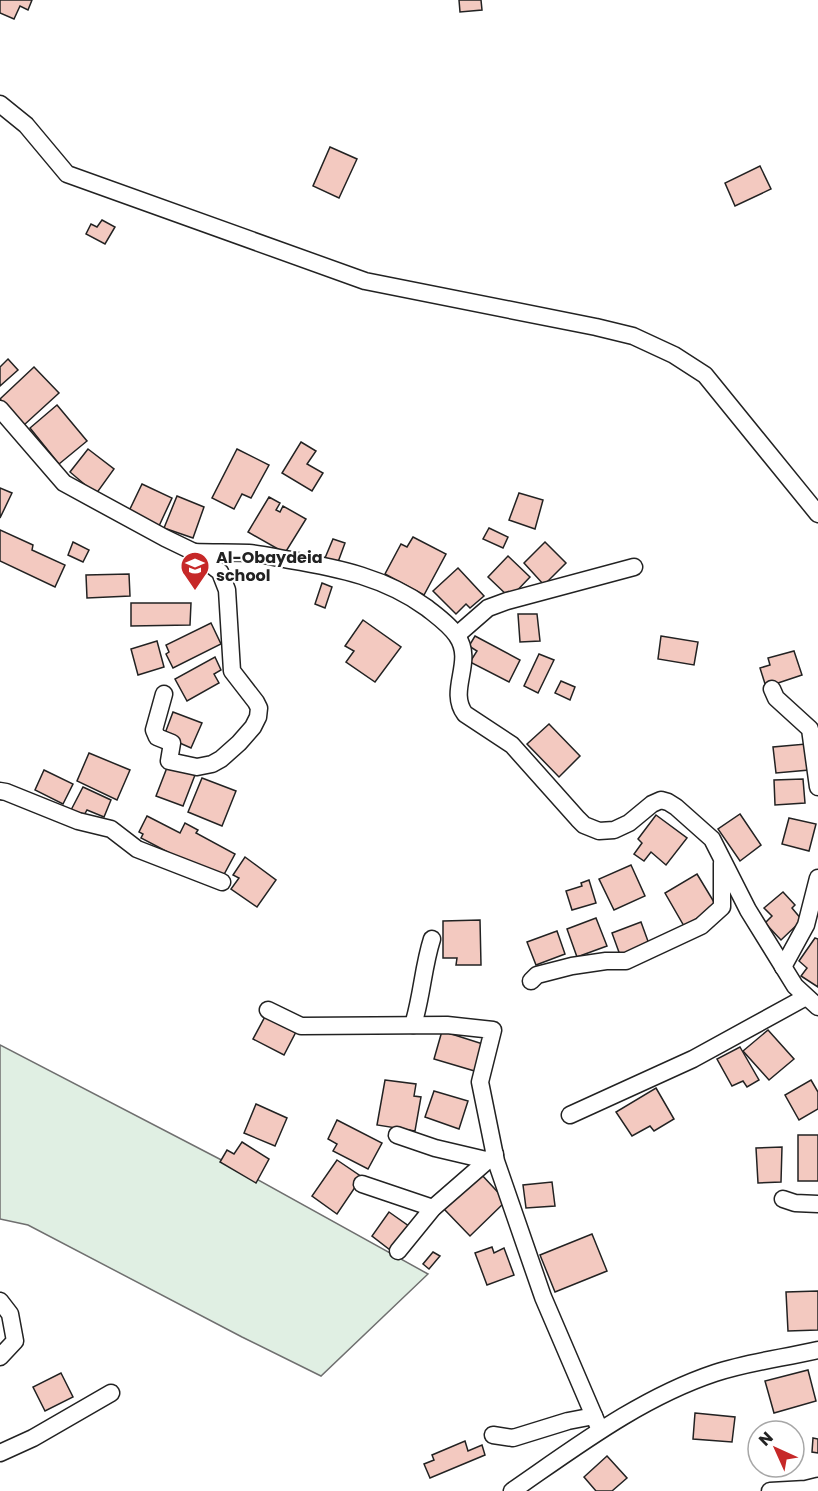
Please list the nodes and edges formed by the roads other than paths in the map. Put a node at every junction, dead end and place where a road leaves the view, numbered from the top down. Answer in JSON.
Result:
{"nodes":[{"id":1,"x":0,"y":104,"type":"edge"},
{"id":2,"x":0,"y":409,"type":"edge"},
{"id":3,"x":818,"y":514,"type":"edge"},
{"id":4,"x":194,"y":552,"type":"junction"},
{"id":5,"x":634,"y":567,"type":"dead end"},
{"id":6,"x":457,"y":635,"type":"junction"},
{"id":7,"x":772,"y":689,"type":"dead end"},
{"id":8,"x":164,"y":694,"type":"dead end"},
{"id":9,"x":818,"y":788,"type":"edge"},
{"id":10,"x":0,"y":791,"type":"edge"},
{"id":11,"x":722,"y":858,"type":"junction"},
{"id":12,"x":818,"y":878,"type":"edge"},
{"id":13,"x":222,"y":882,"type":"dead end"},
{"id":14,"x":432,"y":939,"type":"dead end"},
{"id":15,"x":783,"y":967,"type":"junction"},
{"id":16,"x":531,"y":981,"type":"dead end"},
{"id":17,"x":812,"y":1002,"type":"edge"},
{"id":18,"x":268,"y":1010,"type":"dead end"},
{"id":19,"x":413,"y":1025,"type":"junction"},
{"id":20,"x":570,"y":1115,"type":"dead end"},
{"id":21,"x":397,"y":1135,"type":"dead end"},
{"id":22,"x":490,"y":1157,"type":"junction"},
{"id":23,"x":362,"y":1184,"type":"dead end"},
{"id":24,"x":783,"y":1199,"type":"dead end"},
{"id":25,"x":818,"y":1204,"type":"edge"},
{"id":26,"x":433,"y":1208,"type":"junction"},
{"id":27,"x":398,"y":1251,"type":"dead end"},
{"id":28,"x":0,"y":1301,"type":"edge"},
{"id":29,"x":818,"y":1350,"type":"edge"},
{"id":30,"x":0,"y":1357,"type":"edge"},
{"id":31,"x":111,"y":1393,"type":"dead end"},
{"id":32,"x":597,"y":1423,"type":"junction"},
{"id":33,"x":493,"y":1435,"type":"dead end"},
{"id":34,"x":0,"y":1453,"type":"edge"},
{"id":35,"x":818,"y":1486,"type":"edge"},
{"id":36,"x":512,"y":1491,"type":"edge"},
{"id":37,"x":770,"y":1491,"type":"edge"}],
"edges":[{"from":1,"to":3,"type":"street"},
{"from":2,"to":4,"type":"street"},
{"from":4,"to":6,"type":"street"},
{"from":4,"to":8,"type":"street"},
{"from":5,"to":6,"type":"street"},
{"from":6,"to":11,"type":"street"},
{"from":7,"to":9,"type":"street"},
{"from":10,"to":13,"type":"street"},
{"from":11,"to":15,"type":"street"},
{"from":11,"to":16,"type":"street"},
{"from":12,"to":15,"type":"street"},
{"from":14,"to":19,"type":"street"},
{"from":15,"to":17,"type":"street"},
{"from":17,"to":20,"type":"street"},
{"from":18,"to":19,"type":"street"},
{"from":19,"to":22,"type":"street"},
{"from":21,"to":22,"type":"street"},
{"from":22,"to":26,"type":"street"},
{"from":22,"to":32,"type":"street"},
{"from":23,"to":26,"type":"street"},
{"from":24,"to":25,"type":"street"},
{"from":26,"to":27,"type":"street"},
{"from":28,"to":30,"type":"street"},
{"from":29,"to":32,"type":"street"},
{"from":31,"to":34,"type":"street"},
{"from":32,"to":33,"type":"street"},
{"from":32,"to":36,"type":"street"},
{"from":35,"to":37,"type":"street"}]}
